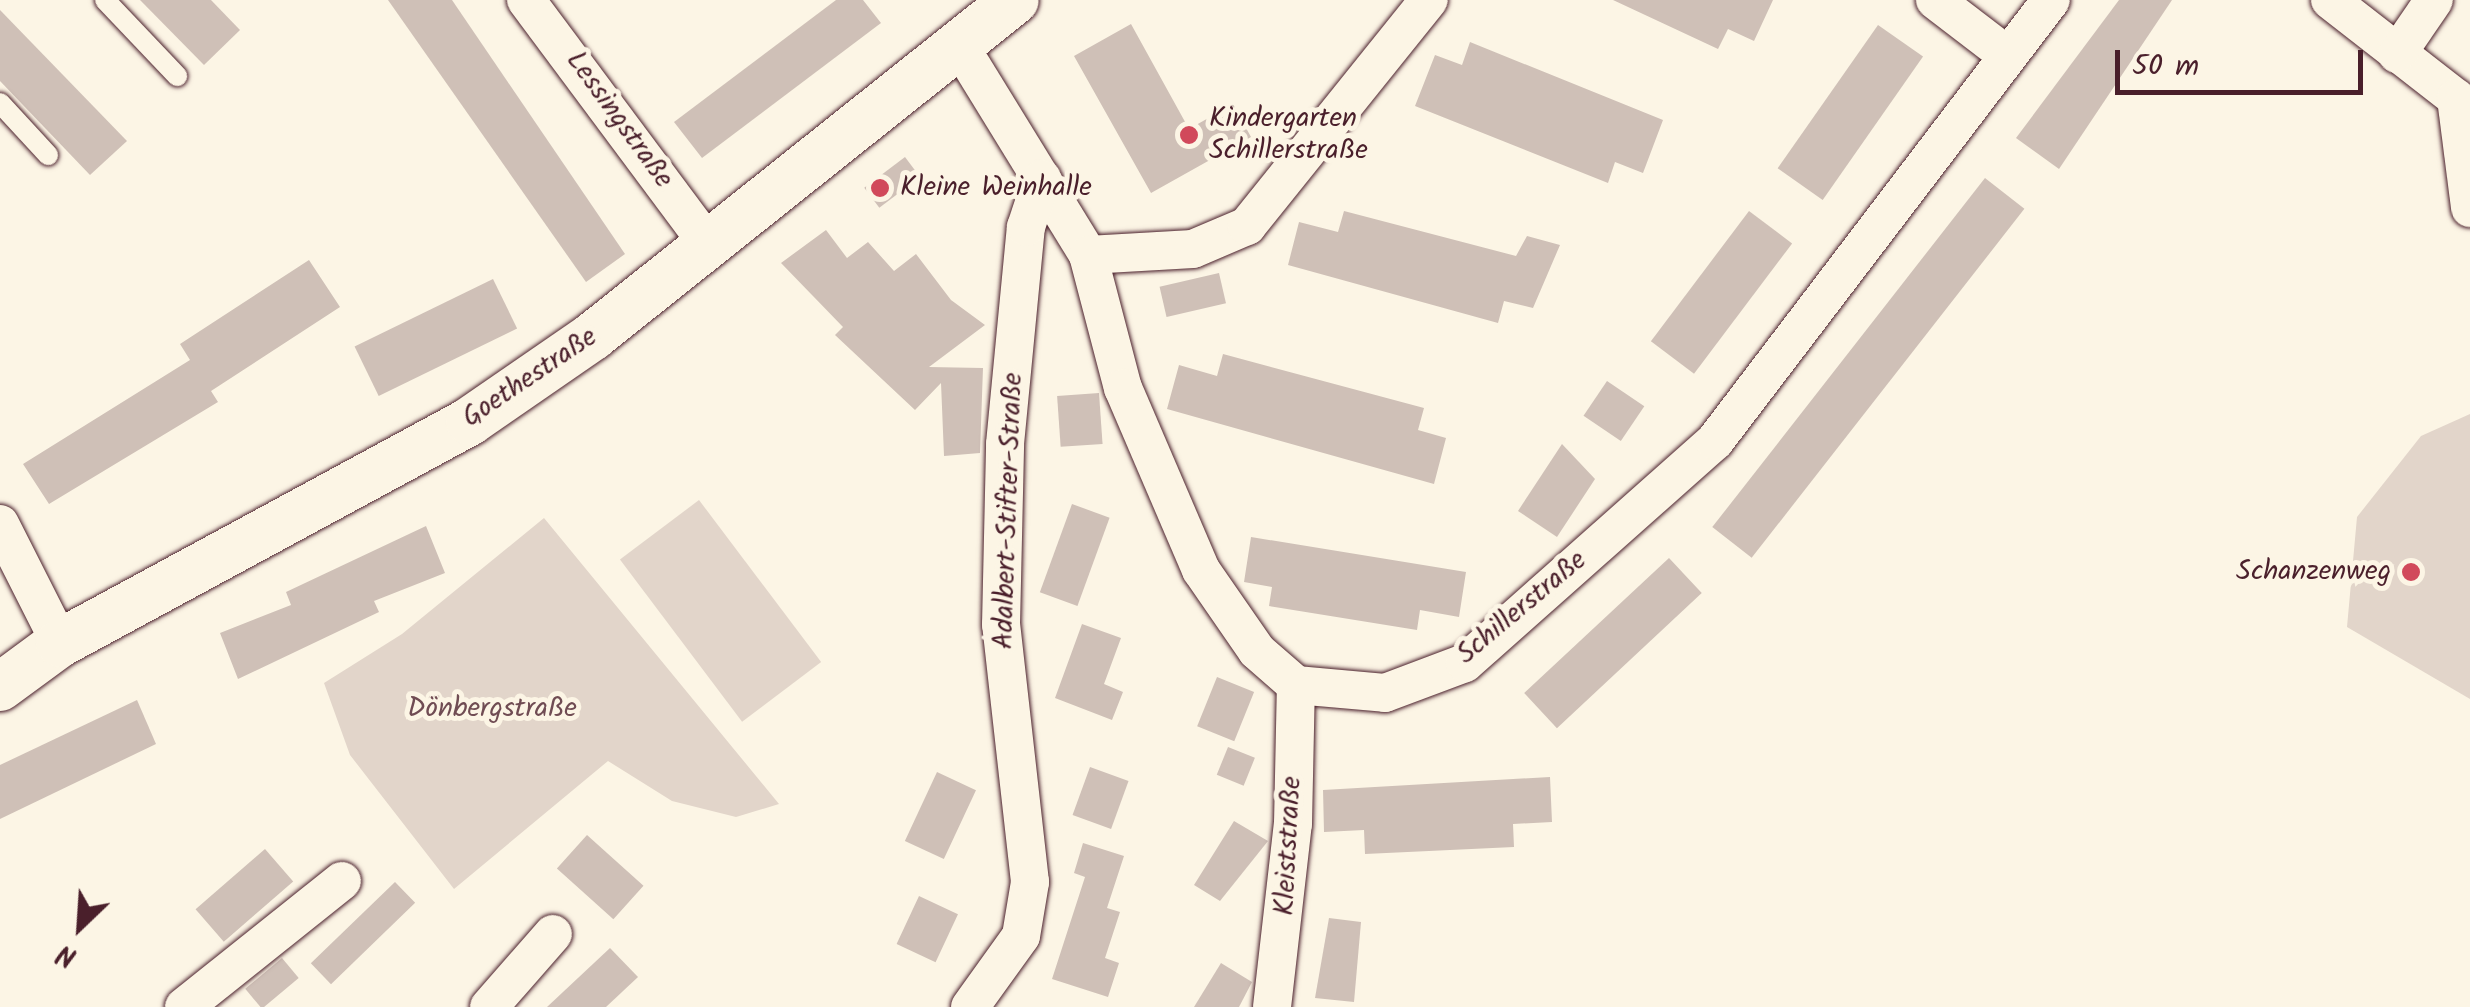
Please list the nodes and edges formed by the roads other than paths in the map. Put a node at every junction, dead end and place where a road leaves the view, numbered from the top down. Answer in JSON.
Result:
{"nodes":[{"id":1,"x":105,"y":0,"type":"edge"},
{"id":2,"x":526,"y":0,"type":"edge"},
{"id":3,"x":1016,"y":0,"type":"edge"},
{"id":4,"x":1429,"y":0,"type":"edge"},
{"id":5,"x":1935,"y":0,"type":"edge"},
{"id":6,"x":2051,"y":0,"type":"edge"},
{"id":7,"x":2330,"y":0,"type":"edge"},
{"id":8,"x":2434,"y":0,"type":"edge"},
{"id":9,"x":959,"y":45,"type":"junction"},
{"id":10,"x":2007,"y":54,"type":"junction"},
{"id":11,"x":2397,"y":54,"type":"junction"},
{"id":12,"x":176,"y":76,"type":"dead end"},
{"id":13,"x":2463,"y":101,"type":"edge"},
{"id":14,"x":0,"y":102,"type":"edge"},
{"id":15,"x":48,"y":155,"type":"dead end"},
{"id":16,"x":1042,"y":179,"type":"junction"},
{"id":17,"x":2469,"y":206,"type":"edge"},
{"id":18,"x":708,"y":244,"type":"junction"},
{"id":19,"x":1088,"y":255,"type":"junction"},
{"id":20,"x":0,"y":524,"type":"edge"},
{"id":21,"x":60,"y":643,"type":"junction"},
{"id":22,"x":1296,"y":684,"type":"junction"},
{"id":23,"x":0,"y":687,"type":"edge"},
{"id":24,"x":342,"y":881,"type":"dead end"},
{"id":25,"x":553,"y":934,"type":"dead end"},
{"id":26,"x":184,"y":1007,"type":"edge"},
{"id":27,"x":490,"y":1007,"type":"edge"},
{"id":28,"x":970,"y":1007,"type":"edge"},
{"id":29,"x":1272,"y":1007,"type":"edge"}],
"edges":[{"from":1,"to":12,"type":"lane"},
{"from":2,"to":18,"type":"street","name":"Lessingstraße"},
{"from":3,"to":9,"type":"street","name":"Goethestraße"},
{"from":4,"to":19,"type":"street"},
{"from":5,"to":10,"type":"street"},
{"from":6,"to":10,"type":"street","name":"Schillerstraße"},
{"from":7,"to":11,"type":"street"},
{"from":8,"to":11,"type":"street"},
{"from":9,"to":16,"type":"street"},
{"from":9,"to":18,"type":"street","name":"Goethestraße"},
{"from":10,"to":22,"type":"street","name":"Schillerstraße"},
{"from":11,"to":13,"type":"street"},
{"from":13,"to":17,"type":"street"},
{"from":14,"to":15,"type":"lane"},
{"from":16,"to":19,"type":"street"},
{"from":16,"to":28,"type":"street","name":"Adalbert-Stifter-Straße"},
{"from":18,"to":21,"type":"street","name":"Goethestraße"},
{"from":19,"to":22,"type":"street"},
{"from":20,"to":21,"type":"street"},
{"from":21,"to":23,"type":"street","name":"Goethestraße"},
{"from":22,"to":29,"type":"street","name":"Kleiststraße"},
{"from":24,"to":26,"type":"street"},
{"from":25,"to":27,"type":"street"}]}
